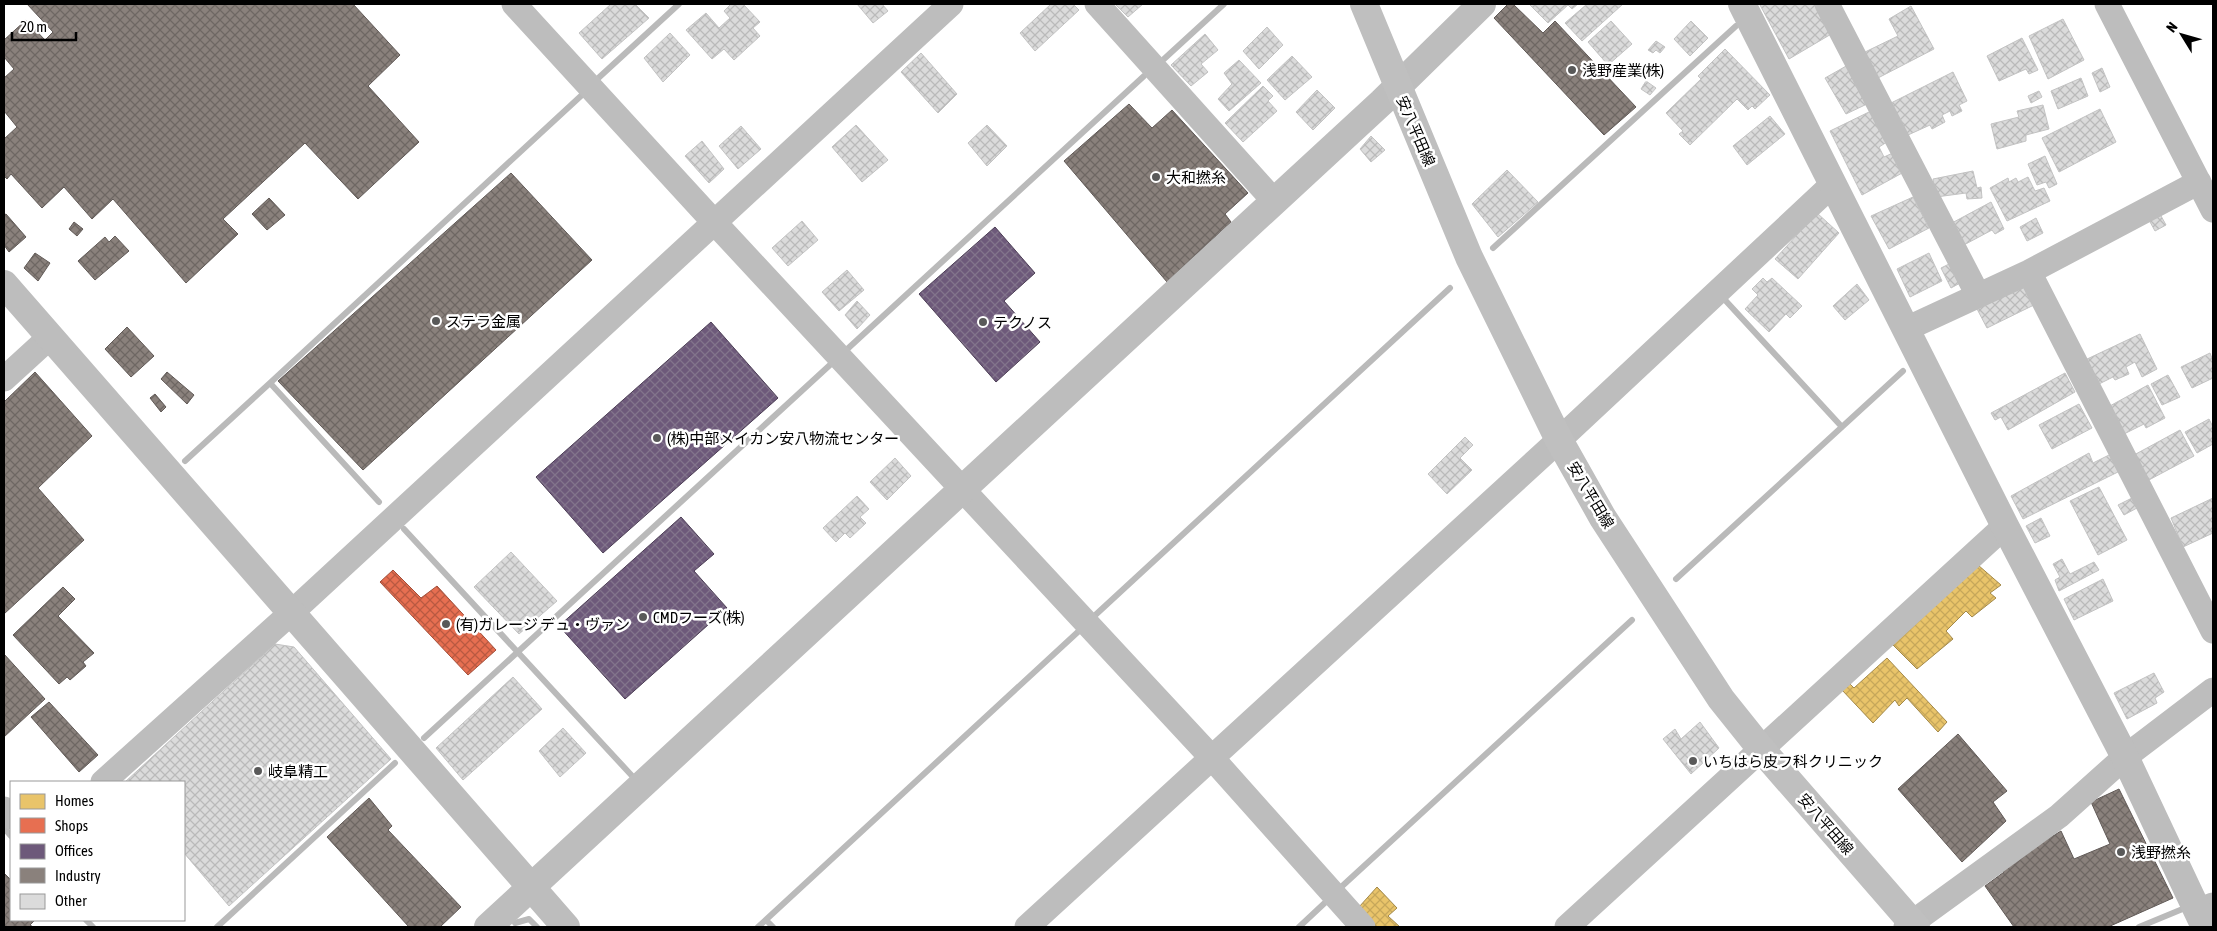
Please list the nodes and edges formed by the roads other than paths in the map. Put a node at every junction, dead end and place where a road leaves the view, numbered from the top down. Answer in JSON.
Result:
{"nodes":[{"id":1,"x":514,"y":4,"type":"edge"},
{"id":2,"x":951,"y":4,"type":"edge"},
{"id":3,"x":1097,"y":4,"type":"edge"},
{"id":4,"x":1364,"y":4,"type":"edge"},
{"id":5,"x":1482,"y":4,"type":"edge"},
{"id":6,"x":1742,"y":4,"type":"edge"},
{"id":7,"x":1827,"y":4,"type":"edge"},
{"id":8,"x":2107,"y":4,"type":"edge"},
{"id":9,"x":1398,"y":87,"type":"junction"},
{"id":10,"x":2199,"y":182,"type":"junction"},
{"id":11,"x":1832,"y":184,"type":"junction"},
{"id":12,"x":1275,"y":202,"type":"junction"},
{"id":13,"x":2213,"y":210,"type":"edge"},
{"id":14,"x":714,"y":222,"type":"junction"},
{"id":15,"x":2029,"y":272,"type":"junction"},
{"id":16,"x":4,"y":284,"type":"edge"},
{"id":17,"x":1978,"y":295,"type":"junction"},
{"id":18,"x":1906,"y":329,"type":"junction"},
{"id":19,"x":50,"y":337,"type":"junction"},
{"id":20,"x":4,"y":379,"type":"edge"},
{"id":21,"x":1559,"y":440,"type":"junction"},
{"id":22,"x":962,"y":490,"type":"junction"},
{"id":23,"x":2006,"y":526,"type":"junction"},
{"id":24,"x":290,"y":613,"type":"junction"},
{"id":25,"x":2213,"y":631,"type":"edge"},
{"id":26,"x":2213,"y":690,"type":"edge"},
{"id":27,"x":1761,"y":749,"type":"junction"},
{"id":28,"x":1212,"y":758,"type":"junction"},
{"id":29,"x":2125,"y":758,"type":"junction"},
{"id":30,"x":105,"y":781,"type":"edge"},
{"id":31,"x":531,"y":887,"type":"junction"},
{"id":32,"x":2205,"y":915,"type":"edge"},
{"id":33,"x":1912,"y":926,"type":"edge"},
{"id":34,"x":488,"y":927,"type":"edge"},
{"id":35,"x":566,"y":927,"type":"edge"},
{"id":36,"x":1027,"y":927,"type":"edge"},
{"id":37,"x":1363,"y":927,"type":"edge"},
{"id":38,"x":1567,"y":927,"type":"edge"}],
"edges":[{"from":1,"to":14,"type":"street"},
{"from":2,"to":14,"type":"street"},
{"from":3,"to":12,"type":"street"},
{"from":4,"to":9,"type":"main road","name":"安八平田線"},
{"from":5,"to":9,"type":"street"},
{"from":6,"to":11,"type":"street"},
{"from":7,"to":17,"type":"street"},
{"from":8,"to":10,"type":"street"},
{"from":9,"to":12,"type":"street"},
{"from":9,"to":21,"type":"main road","name":"安八平田線"},
{"from":10,"to":13,"type":"street"},
{"from":10,"to":15,"type":"street"},
{"from":11,"to":18,"type":"street"},
{"from":11,"to":21,"type":"street"},
{"from":12,"to":22,"type":"street"},
{"from":14,"to":22,"type":"street"},
{"from":14,"to":24,"type":"street"},
{"from":15,"to":17,"type":"street"},
{"from":15,"to":25,"type":"street"},
{"from":16,"to":19,"type":"street"},
{"from":17,"to":18,"type":"street"},
{"from":18,"to":23,"type":"street"},
{"from":19,"to":20,"type":"street"},
{"from":19,"to":24,"type":"street"},
{"from":21,"to":27,"type":"main road","name":"安八平田線"},
{"from":21,"to":28,"type":"street"},
{"from":22,"to":28,"type":"street"},
{"from":22,"to":31,"type":"street"},
{"from":23,"to":27,"type":"street"},
{"from":23,"to":29,"type":"street"},
{"from":24,"to":30,"type":"street"},
{"from":24,"to":31,"type":"street"},
{"from":26,"to":29,"type":"street"},
{"from":27,"to":33,"type":"main road","name":"安八平田線"},
{"from":27,"to":38,"type":"street"},
{"from":28,"to":36,"type":"street"},
{"from":28,"to":37,"type":"street"},
{"from":29,"to":32,"type":"street"},
{"from":29,"to":33,"type":"street"},
{"from":31,"to":34,"type":"street"},
{"from":31,"to":35,"type":"street"}]}
